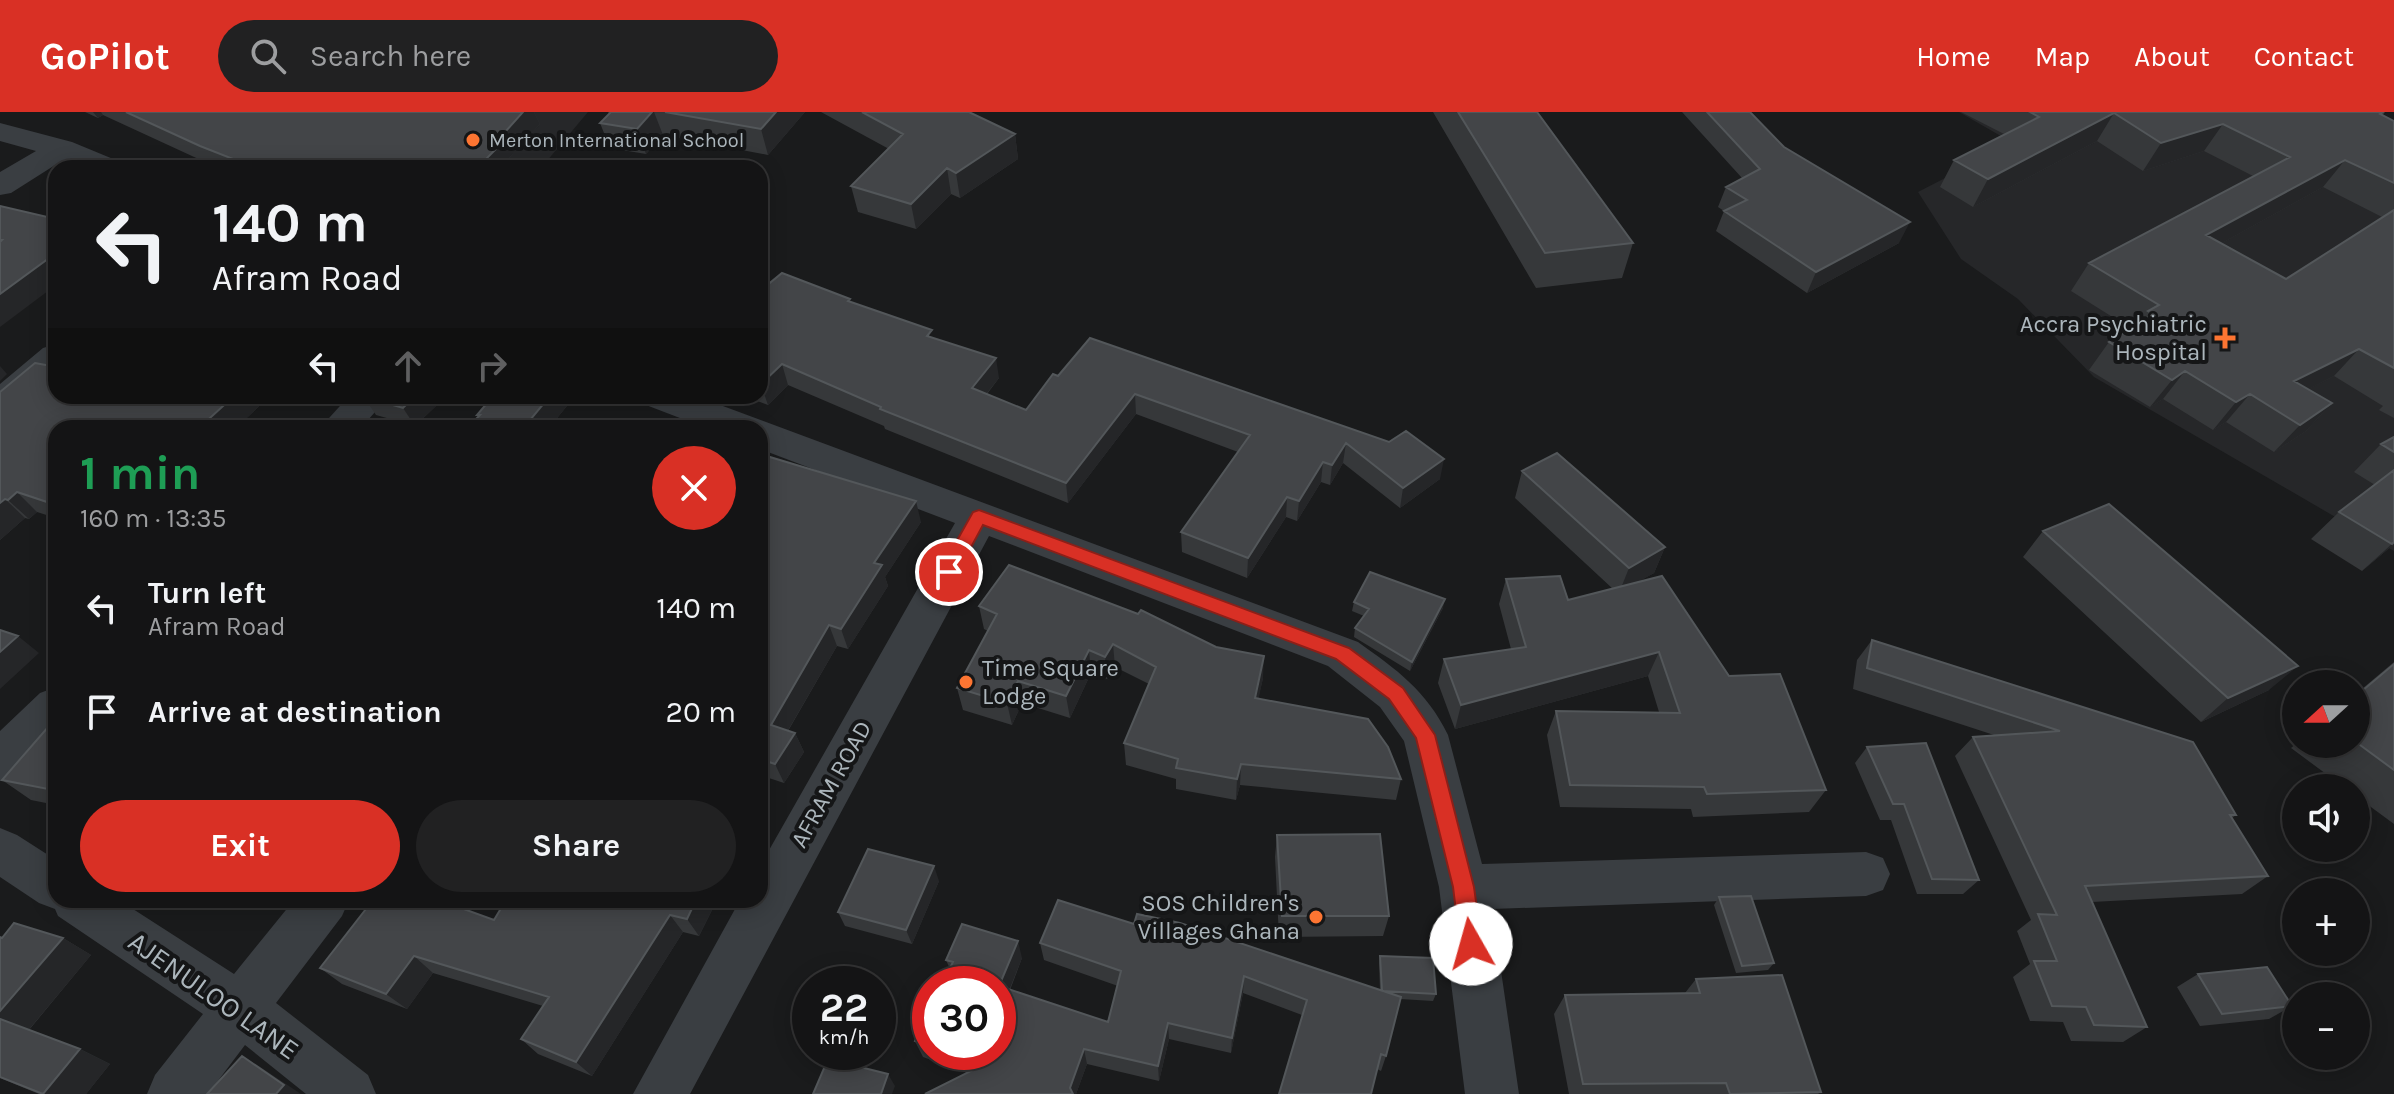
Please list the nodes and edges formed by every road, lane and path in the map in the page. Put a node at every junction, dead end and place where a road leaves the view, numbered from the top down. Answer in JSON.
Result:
{"nodes":[{"id":1,"x":0,"y":132,"type":"edge"},
{"id":2,"x":61,"y":148,"type":"junction"},
{"id":3,"x":89,"y":160,"type":"edge"},
{"id":4,"x":0,"y":186,"type":"edge"},
{"id":5,"x":48,"y":363,"type":"edge"},
{"id":6,"x":0,"y":404,"type":"edge"},
{"id":7,"x":363,"y":404,"type":"edge"},
{"id":8,"x":672,"y":404,"type":"edge"},
{"id":9,"x":347,"y":420,"type":"edge"},
{"id":10,"x":697,"y":420,"type":"edge"},
{"id":11,"x":768,"y":437,"type":"edge"},
{"id":12,"x":979,"y":517,"type":"junction"},
{"id":13,"x":48,"y":714,"type":"edge"},
{"id":14,"x":0,"y":761,"type":"edge"},
{"id":15,"x":0,"y":850,"type":"edge"},
{"id":16,"x":1866,"y":874,"type":"dead end"},
{"id":17,"x":48,"y":882,"type":"edge"},
{"id":18,"x":1464,"y":887,"type":"junction"},
{"id":19,"x":768,"y":899,"type":"edge"},
{"id":20,"x":88,"y":908,"type":"edge"},
{"id":21,"x":318,"y":908,"type":"edge"},
{"id":22,"x":763,"y":908,"type":"edge"},
{"id":23,"x":240,"y":1008,"type":"junction"},
{"id":24,"x":174,"y":1094,"type":"edge"},
{"id":25,"x":349,"y":1094,"type":"edge"},
{"id":26,"x":660,"y":1094,"type":"edge"},
{"id":27,"x":1492,"y":1094,"type":"edge"}],
"edges":[{"from":1,"to":2,"type":"street"},
{"from":2,"to":3,"type":"street"},
{"from":2,"to":4,"type":"street"},
{"from":5,"to":6,"type":"street"},
{"from":7,"to":9,"type":"street"},
{"from":8,"to":10,"type":"street"},
{"from":11,"to":12,"type":"street"},
{"from":12,"to":18,"type":"street"},
{"from":12,"to":19,"type":"street","name":"AFRAM ROAD"},
{"from":13,"to":14,"type":"street"},
{"from":15,"to":17,"type":"street"},
{"from":16,"to":18,"type":"street"},
{"from":18,"to":27,"type":"street"},
{"from":20,"to":23,"type":"street","name":"AJENULOO LANE"},
{"from":21,"to":23,"type":"street"},
{"from":22,"to":26,"type":"street","name":"AFRAM ROAD"},
{"from":23,"to":24,"type":"street"},
{"from":23,"to":25,"type":"street","name":"AJENULOO LANE"}]}
